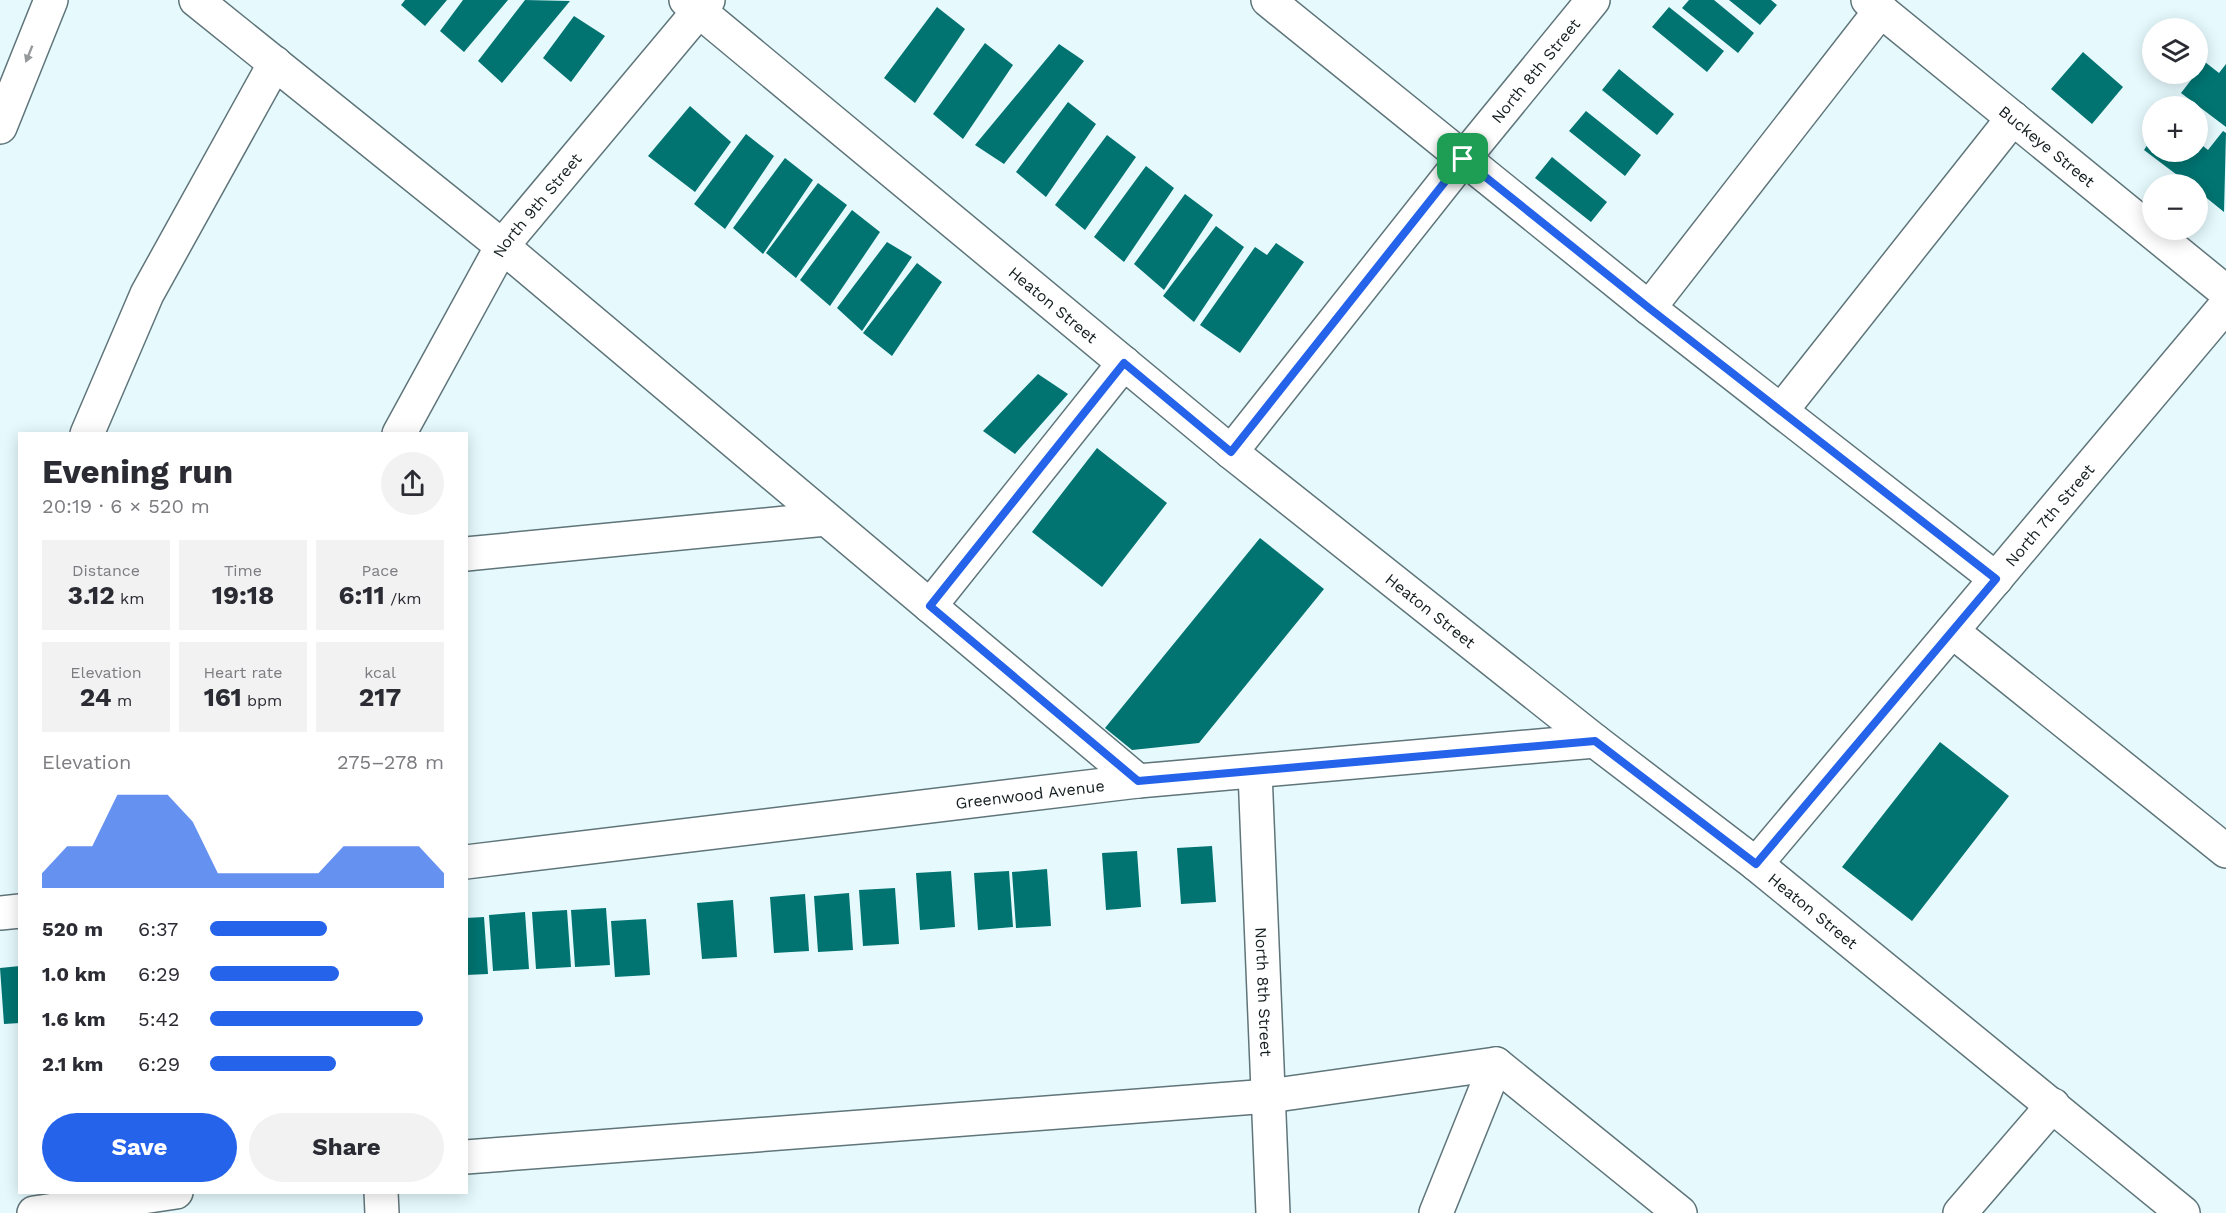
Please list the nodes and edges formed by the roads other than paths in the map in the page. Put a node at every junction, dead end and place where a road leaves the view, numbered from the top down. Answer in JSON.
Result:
{"nodes":[{"id":1,"x":51,"y":0,"type":"edge"},
{"id":2,"x":196,"y":0,"type":"edge"},
{"id":3,"x":1268,"y":0,"type":"edge"},
{"id":4,"x":1593,"y":0,"type":"edge"},
{"id":5,"x":698,"y":4,"type":"edge"},
{"id":6,"x":1874,"y":5,"type":"edge"},
{"id":7,"x":275,"y":63,"type":"junction"},
{"id":8,"x":2013,"y":118,"type":"junction"},
{"id":9,"x":0,"y":127,"type":"edge"},
{"id":10,"x":1463,"y":159,"type":"junction"},
{"id":11,"x":502,"y":246,"type":"junction"},
{"id":12,"x":2226,"y":292,"type":"edge"},
{"id":13,"x":2226,"y":304,"type":"edge"},
{"id":14,"x":1649,"y":308,"type":"junction"},
{"id":15,"x":1124,"y":363,"type":"junction"},
{"id":16,"x":1781,"y":411,"type":"junction"},
{"id":17,"x":88,"y":432,"type":"edge"},
{"id":18,"x":400,"y":432,"type":"edge"},
{"id":19,"x":1231,"y":452,"type":"junction"},
{"id":20,"x":826,"y":519,"type":"junction"},
{"id":21,"x":468,"y":554,"type":"edge"},
{"id":22,"x":1996,"y":579,"type":"junction"},
{"id":23,"x":930,"y":606,"type":"junction"},
{"id":24,"x":1952,"y":631,"type":"junction"},
{"id":25,"x":1595,"y":741,"type":"junction"},
{"id":26,"x":1255,"y":772,"type":"junction"},
{"id":27,"x":1138,"y":781,"type":"junction"},
{"id":28,"x":2226,"y":851,"type":"edge"},
{"id":29,"x":468,"y":862,"type":"edge"},
{"id":30,"x":1756,"y":864,"type":"junction"},
{"id":31,"x":18,"y":911,"type":"edge"},
{"id":32,"x":0,"y":913,"type":"edge"},
{"id":33,"x":1496,"y":1064,"type":"junction"},
{"id":34,"x":1269,"y":1096,"type":"junction"},
{"id":35,"x":2053,"y":1105,"type":"junction"},
{"id":36,"x":468,"y":1156,"type":"edge"},
{"id":37,"x":162,"y":1194,"type":"edge"},
{"id":38,"x":381,"y":1194,"type":"edge"},
{"id":39,"x":34,"y":1213,"type":"edge"},
{"id":40,"x":382,"y":1213,"type":"edge"},
{"id":41,"x":1273,"y":1213,"type":"edge"},
{"id":42,"x":1436,"y":1213,"type":"edge"},
{"id":43,"x":1680,"y":1213,"type":"edge"},
{"id":44,"x":1960,"y":1213,"type":"edge"},
{"id":45,"x":2183,"y":1213,"type":"edge"}],
"edges":[{"from":1,"to":9,"type":"street","one_way":true},
{"from":2,"to":7,"type":"street"},
{"from":3,"to":10,"type":"street"},
{"from":4,"to":10,"type":"street","name":"North 8th Street"},
{"from":5,"to":11,"type":"street","name":"North 9th Street"},
{"from":5,"to":15,"type":"street","name":"Heaton Street"},
{"from":6,"to":8,"type":"street","name":"Buckeye Street"},
{"from":6,"to":14,"type":"street"},
{"from":7,"to":11,"type":"street"},
{"from":7,"to":17,"type":"street"},
{"from":8,"to":12,"type":"street","name":"Buckeye Street"},
{"from":8,"to":16,"type":"street"},
{"from":10,"to":14,"type":"street"},
{"from":10,"to":19,"type":"street","name":"North 8th Street"},
{"from":11,"to":18,"type":"street","name":"North 9th Street"},
{"from":11,"to":20,"type":"street"},
{"from":13,"to":22,"type":"street","name":"North 7th Street"},
{"from":14,"to":16,"type":"street"},
{"from":15,"to":19,"type":"street","name":"Heaton Street"},
{"from":15,"to":23,"type":"street"},
{"from":16,"to":22,"type":"street"},
{"from":19,"to":25,"type":"street","name":"Heaton Street"},
{"from":20,"to":21,"type":"street"},
{"from":20,"to":23,"type":"street"},
{"from":22,"to":24,"type":"street","name":"North 7th Street"},
{"from":23,"to":27,"type":"street"},
{"from":24,"to":28,"type":"street"},
{"from":24,"to":30,"type":"street","name":"North 7th Street"},
{"from":25,"to":26,"type":"street","name":"Greenwood Avenue"},
{"from":25,"to":30,"type":"street","name":"Heaton Street"},
{"from":26,"to":27,"type":"street","name":"Greenwood Avenue"},
{"from":26,"to":34,"type":"street","name":"North 8th Street"},
{"from":27,"to":29,"type":"street","name":"Greenwood Avenue"},
{"from":30,"to":35,"type":"street","name":"Heaton Street"},
{"from":31,"to":32,"type":"street"},
{"from":33,"to":34,"type":"street"},
{"from":33,"to":42,"type":"street"},
{"from":33,"to":43,"type":"street"},
{"from":34,"to":36,"type":"street"},
{"from":34,"to":41,"type":"street","name":"North 8th Street"},
{"from":35,"to":44,"type":"street"},
{"from":35,"to":45,"type":"street","name":"Heaton Street"},
{"from":37,"to":39,"type":"street"},
{"from":38,"to":40,"type":"street"}]}
